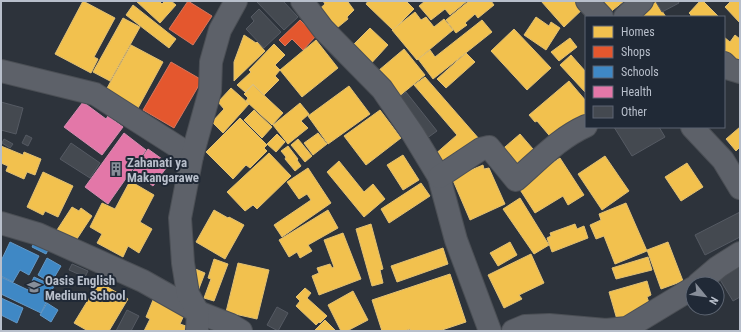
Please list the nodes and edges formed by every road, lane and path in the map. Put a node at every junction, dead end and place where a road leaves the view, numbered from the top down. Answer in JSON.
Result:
{"nodes":[{"id":1,"x":236,"y":1,"type":"edge"},
{"id":2,"x":302,"y":1,"type":"edge"},
{"id":3,"x":587,"y":1,"type":"edge"},
{"id":4,"x":642,"y":1,"type":"edge"},
{"id":5,"x":601,"y":16,"type":"edge"},
{"id":6,"x":626,"y":16,"type":"edge"},
{"id":7,"x":725,"y":64,"type":"edge"},
{"id":8,"x":1,"y":71,"type":"edge"},
{"id":9,"x":740,"y":72,"type":"edge"},
{"id":10,"x":585,"y":127,"type":"edge"},
{"id":11,"x":693,"y":128,"type":"edge"},
{"id":12,"x":192,"y":156,"type":"junction"},
{"id":13,"x":439,"y":177,"type":"junction"},
{"id":14,"x":740,"y":188,"type":"edge"},
{"id":15,"x":1,"y":223,"type":"edge"},
{"id":16,"x":740,"y":253,"type":"edge"},
{"id":17,"x":707,"y":276,"type":"edge"},
{"id":18,"x":685,"y":293,"type":"edge"},
{"id":19,"x":197,"y":321,"type":"edge"},
{"id":20,"x":241,"y":331,"type":"edge"},
{"id":21,"x":490,"y":331,"type":"edge"},
{"id":22,"x":513,"y":331,"type":"edge"}],
"edges":[{"from":1,"to":12,"type":"street"},
{"from":2,"to":13,"type":"street"},
{"from":3,"to":5,"type":"street"},
{"from":4,"to":6,"type":"street"},
{"from":7,"to":9,"type":"street"},
{"from":8,"to":12,"type":"street"},
{"from":10,"to":13,"type":"street"},
{"from":11,"to":14,"type":"street"},
{"from":12,"to":19,"type":"street"},
{"from":13,"to":21,"type":"street"},
{"from":15,"to":19,"type":"street"},
{"from":16,"to":17,"type":"street"},
{"from":18,"to":22,"type":"street"},
{"from":19,"to":20,"type":"street"}]}
